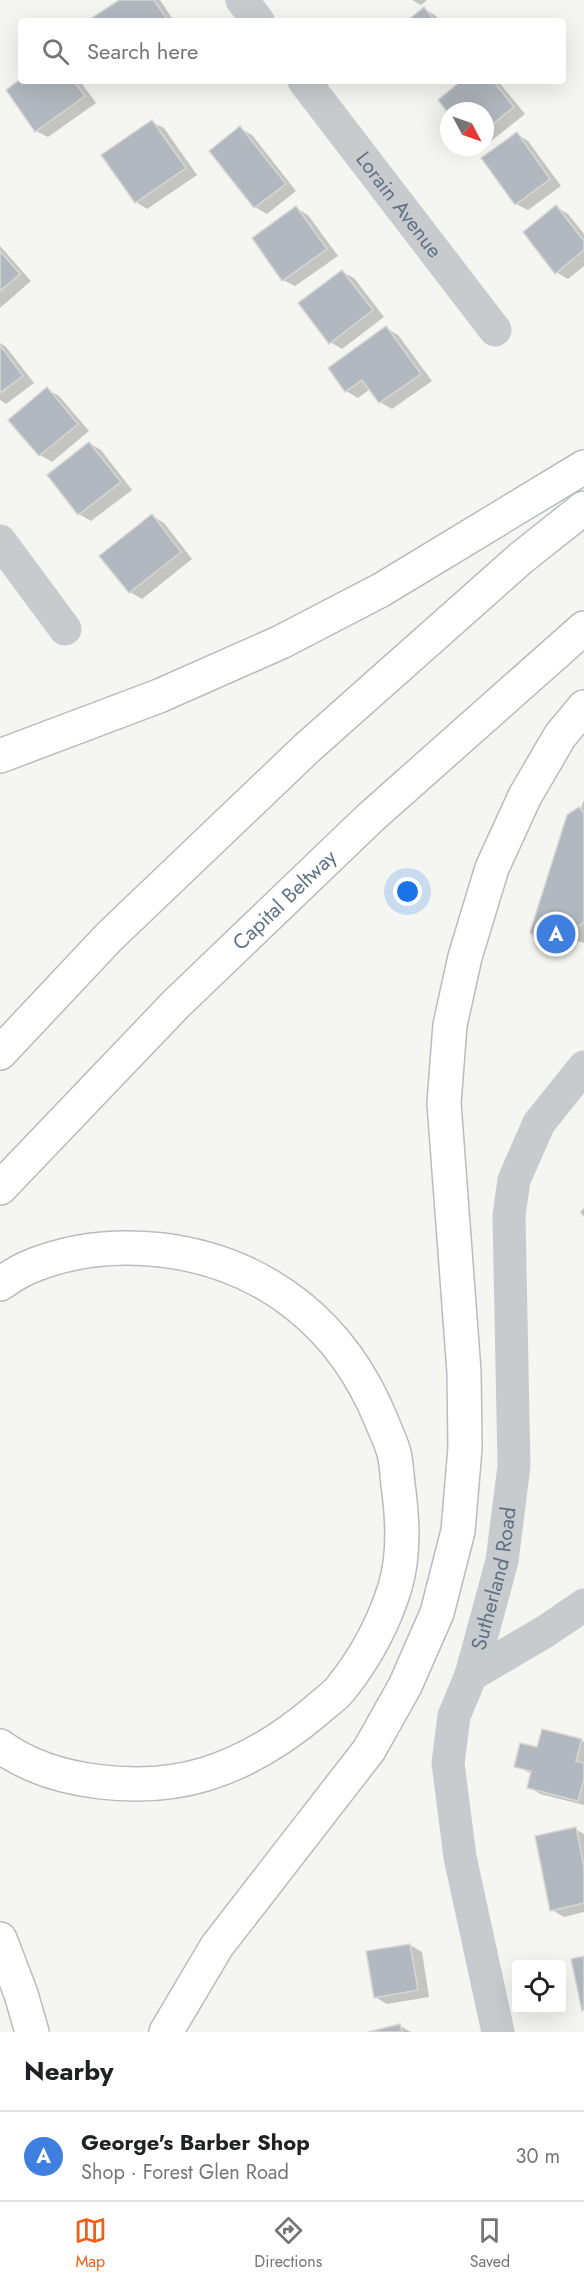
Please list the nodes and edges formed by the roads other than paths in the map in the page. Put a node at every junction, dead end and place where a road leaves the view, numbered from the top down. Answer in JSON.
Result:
{"nodes":[{"id":1,"x":242,"y":0,"type":"edge"},
{"id":2,"x":256,"y":18,"type":"edge"},
{"id":3,"x":306,"y":84,"type":"edge"},
{"id":4,"x":495,"y":330,"type":"dead end"},
{"id":5,"x":584,"y":467,"type":"edge"},
{"id":6,"x":584,"y":508,"type":"edge"},
{"id":7,"x":0,"y":541,"type":"edge"},
{"id":8,"x":584,"y":628,"type":"edge"},
{"id":9,"x":65,"y":629,"type":"dead end"},
{"id":10,"x":584,"y":707,"type":"edge"},
{"id":11,"x":0,"y":756,"type":"edge"},
{"id":12,"x":0,"y":1053,"type":"edge"},
{"id":13,"x":584,"y":1067,"type":"edge"},
{"id":14,"x":0,"y":1188,"type":"edge"},
{"id":15,"x":0,"y":1284,"type":"edge"},
{"id":16,"x":584,"y":1605,"type":"edge"},
{"id":17,"x":471,"y":1675,"type":"junction"},
{"id":18,"x":0,"y":1746,"type":"edge"},
{"id":19,"x":0,"y":1940,"type":"edge"},
{"id":20,"x":32,"y":2032,"type":"edge"},
{"id":21,"x":166,"y":2032,"type":"edge"},
{"id":22,"x":498,"y":2032,"type":"edge"}],
"edges":[{"from":1,"to":2,"type":"street"},
{"from":3,"to":4,"type":"street","name":"Lorain Avenue"},
{"from":5,"to":11,"type":"highway"},
{"from":6,"to":12,"type":"highway"},
{"from":7,"to":9,"type":"street"},
{"from":8,"to":14,"type":"highway","name":"Capital Beltway"},
{"from":10,"to":21,"type":"highway"},
{"from":13,"to":17,"type":"street","name":"Sutherland Road"},
{"from":15,"to":18,"type":"highway"},
{"from":16,"to":17,"type":"street"},
{"from":17,"to":22,"type":"street","name":"Sutherland Road"},
{"from":19,"to":20,"type":"highway"}]}
